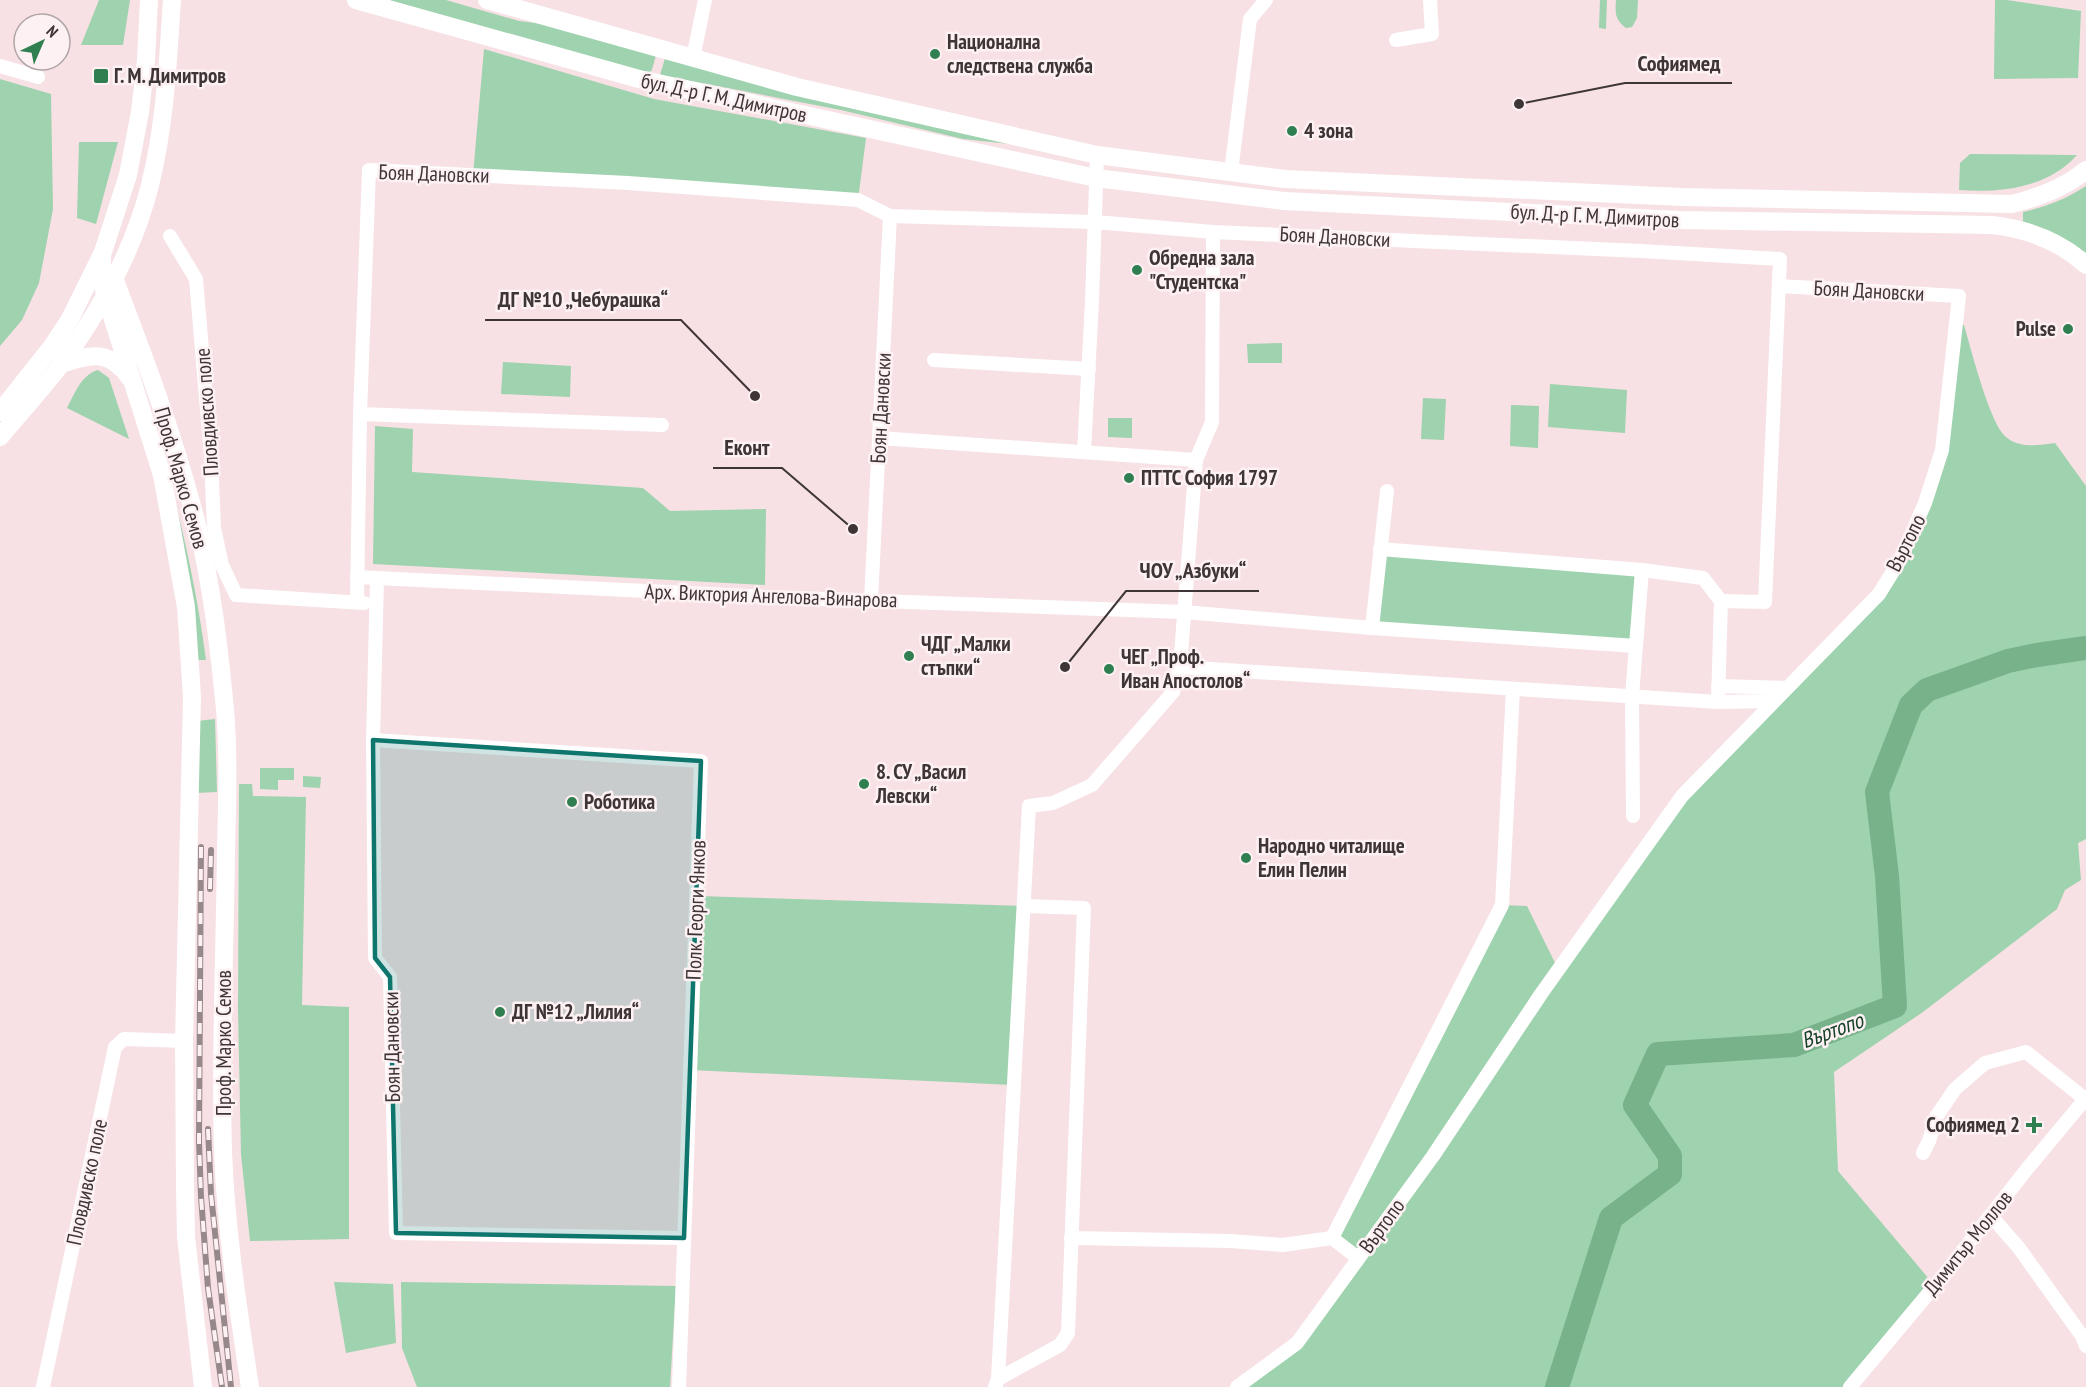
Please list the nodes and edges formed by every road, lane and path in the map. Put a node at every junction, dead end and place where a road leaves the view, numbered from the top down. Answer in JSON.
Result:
{"nodes":[{"id":1,"x":149,"y":0,"type":"edge"},
{"id":2,"x":172,"y":0,"type":"edge"},
{"id":3,"x":356,"y":0,"type":"edge"},
{"id":4,"x":487,"y":0,"type":"edge"},
{"id":5,"x":705,"y":0,"type":"edge"},
{"id":6,"x":1266,"y":0,"type":"edge"},
{"id":7,"x":1430,"y":0,"type":"edge"},
{"id":8,"x":1396,"y":40,"type":"dead end"},
{"id":9,"x":693,"y":58,"type":"junction"},
{"id":10,"x":0,"y":66,"type":"edge"},
{"id":11,"x":38,"y":77,"type":"dead end"},
{"id":12,"x":1097,"y":155,"type":"junction"},
{"id":13,"x":2086,"y":170,"type":"edge"},
{"id":14,"x":1231,"y":172,"type":"junction"},
{"id":15,"x":1096,"y":178,"type":"junction"},
{"id":16,"x":891,"y":216,"type":"junction"},
{"id":17,"x":1095,"y":222,"type":"junction"},
{"id":18,"x":1213,"y":231,"type":"junction"},
{"id":19,"x":170,"y":236,"type":"dead end"},
{"id":20,"x":2086,"y":265,"type":"edge"},
{"id":21,"x":103,"y":275,"type":"junction"},
{"id":22,"x":1779,"y":286,"type":"junction"},
{"id":23,"x":1959,"y":296,"type":"joint"},
{"id":24,"x":934,"y":360,"type":"dead end"},
{"id":25,"x":61,"y":364,"type":"junction"},
{"id":26,"x":1089,"y":369,"type":"junction"},
{"id":27,"x":133,"y":382,"type":"junction"},
{"id":28,"x":0,"y":412,"type":"edge"},
{"id":29,"x":360,"y":414,"type":"junction"},
{"id":30,"x":662,"y":425,"type":"dead end"},
{"id":31,"x":0,"y":437,"type":"edge"},
{"id":32,"x":879,"y":438,"type":"junction"},
{"id":33,"x":1084,"y":452,"type":"junction"},
{"id":34,"x":1196,"y":460,"type":"junction"},
{"id":35,"x":1387,"y":491,"type":"dead end"},
{"id":36,"x":1380,"y":549,"type":"junction"},
{"id":37,"x":1642,"y":570,"type":"junction"},
{"id":38,"x":357,"y":577,"type":"junction"},
{"id":39,"x":377,"y":578,"type":"junction"},
{"id":40,"x":871,"y":601,"type":"junction"},
{"id":41,"x":1721,"y":601,"type":"junction"},
{"id":42,"x":357,"y":602,"type":"junction"},
{"id":43,"x":376,"y":603,"type":"junction"},
{"id":44,"x":1184,"y":612,"type":"junction"},
{"id":45,"x":1372,"y":628,"type":"junction"},
{"id":46,"x":1636,"y":646,"type":"junction"},
{"id":47,"x":1180,"y":667,"type":"junction"},
{"id":48,"x":1718,"y":686,"type":"junction"},
{"id":49,"x":1786,"y":688,"type":"junction"},
{"id":50,"x":1513,"y":689,"type":"junction"},
{"id":51,"x":1632,"y":696,"type":"junction"},
{"id":52,"x":192,"y":697,"type":"junction"},
{"id":53,"x":223,"y":697,"type":"junction"},
{"id":54,"x":1773,"y":701,"type":"junction"},
{"id":55,"x":1718,"y":702,"type":"junction"},
{"id":56,"x":372,"y":740,"type":"junction"},
{"id":57,"x":1633,"y":816,"type":"dead end"},
{"id":58,"x":1023,"y":906,"type":"junction"},
{"id":59,"x":184,"y":1041,"type":"junction"},
{"id":60,"x":2086,"y":1098,"type":"edge"},
{"id":61,"x":1923,"y":1153,"type":"dead end"},
{"id":62,"x":1991,"y":1216,"type":"junction"},
{"id":63,"x":684,"y":1238,"type":"junction"},
{"id":64,"x":1071,"y":1238,"type":"junction"},
{"id":65,"x":1332,"y":1238,"type":"junction"},
{"id":66,"x":1358,"y":1258,"type":"junction"},
{"id":67,"x":2086,"y":1346,"type":"edge"},
{"id":68,"x":997,"y":1383,"type":"edge"},
{"id":69,"x":43,"y":1387,"type":"edge"},
{"id":70,"x":203,"y":1387,"type":"edge"},
{"id":71,"x":250,"y":1387,"type":"edge"},
{"id":72,"x":679,"y":1387,"type":"edge"},
{"id":73,"x":1237,"y":1387,"type":"edge"},
{"id":74,"x":1850,"y":1387,"type":"edge"}],
"edges":[{"from":1,"to":21,"type":"main road"},
{"from":2,"to":21,"type":"main road"},
{"from":3,"to":15,"type":"main road","name":"бул. Д-р Г. М. Димитров"},
{"from":4,"to":9,"type":"main road","name":"бул. Д-р Г. М. Димитров"},
{"from":5,"to":9,"type":"street"},
{"from":6,"to":14,"type":"street"},
{"from":7,"to":8,"type":"street"},
{"from":9,"to":12,"type":"main road","name":"бул. Д-р Г. М. Димитров"},
{"from":10,"to":11,"type":"street"},
{"from":12,"to":14,"type":"main road","name":"бул. Д-р Г. М. Димитров"},
{"from":12,"to":15,"type":"street"},
{"from":13,"to":14,"type":"main road","name":"бул. Д-р Г. М. Димитров"},
{"from":15,"to":17,"type":"street"},
{"from":15,"to":20,"type":"main road","name":"бул. Д-р Г. М. Димитров"},
{"from":16,"to":17,"type":"street","name":"Боян Дановски"},
{"from":16,"to":29,"type":"street","name":"Боян Дановски"},
{"from":16,"to":32,"type":"street","name":"Боян Дановски"},
{"from":17,"to":18,"type":"street","name":"Боян Дановски"},
{"from":17,"to":26,"type":"street"},
{"from":18,"to":22,"type":"street","name":"Боян Дановски"},
{"from":18,"to":34,"type":"street"},
{"from":19,"to":42,"type":"street","name":"Пловдивско поле"},
{"from":21,"to":25,"type":"main road"},
{"from":21,"to":27,"type":"main road","name":"Проф. Марко Семов"},
{"from":21,"to":28,"type":"main road"},
{"from":21,"to":53,"type":"main road","name":"Проф. Марко Семов"},
{"from":22,"to":23,"type":"street","name":"Боян Дановски"},
{"from":22,"to":41,"type":"street"},
{"from":23,"to":49,"type":"street","name":"Въртопо"},
{"from":24,"to":26,"type":"street"},
{"from":25,"to":27,"type":"main road"},
{"from":25,"to":31,"type":"main road"},
{"from":26,"to":33,"type":"street"},
{"from":27,"to":52,"type":"main road","name":"Проф. Марко Семов"},
{"from":29,"to":30,"type":"street"},
{"from":29,"to":38,"type":"street","name":"Боян Дановски"},
{"from":32,"to":33,"type":"street"},
{"from":32,"to":40,"type":"street","name":"Боян Дановски"},
{"from":33,"to":34,"type":"street"},
{"from":34,"to":44,"type":"street"},
{"from":35,"to":36,"type":"street"},
{"from":36,"to":37,"type":"street"},
{"from":36,"to":45,"type":"street"},
{"from":37,"to":41,"type":"street"},
{"from":37,"to":46,"type":"street"},
{"from":38,"to":39,"type":"street","name":"Арх. Виктория Ангелова-Винарова"},
{"from":38,"to":42,"type":"street","name":"Боян Дановски"},
{"from":39,"to":40,"type":"street","name":"Арх. Виктория Ангелова-Винарова"},
{"from":39,"to":43,"type":"street","name":"Боян Дановски"},
{"from":40,"to":44,"type":"street","name":"Арх. Виктория Ангелова-Винарова"},
{"from":41,"to":48,"type":"street"},
{"from":42,"to":43,"type":"street","name":"Пловдивско поле"},
{"from":43,"to":56,"type":"street","name":"Боян Дановски"},
{"from":44,"to":45,"type":"street","name":"Арх. Виктория Ангелова-Винарова"},
{"from":44,"to":47,"type":"street"},
{"from":45,"to":46,"type":"street","name":"Арх. Виктория Ангелова-Винарова"},
{"from":46,"to":51,"type":"street"},
{"from":47,"to":50,"type":"street"},
{"from":47,"to":58,"type":"street"},
{"from":48,"to":49,"type":"street"},
{"from":48,"to":55,"type":"street"},
{"from":49,"to":54,"type":"street","name":"Въртопо"},
{"from":50,"to":51,"type":"street"},
{"from":50,"to":65,"type":"street"},
{"from":51,"to":55,"type":"street"},
{"from":51,"to":57,"type":"street"},
{"from":52,"to":53,"type":"main road"},
{"from":52,"to":59,"type":"main road","name":"Проф. Марко Семов"},
{"from":53,"to":71,"type":"main road","name":"Проф. Марко Семов"},
{"from":54,"to":55,"type":"street"},
{"from":54,"to":66,"type":"street","name":"Въртопо"},
{"from":56,"to":63,"type":"street","name":"Боян Дановски"},
{"from":56,"to":63,"type":"street","name":"Полк. Георги Янков"},
{"from":58,"to":64,"type":"street"},
{"from":58,"to":68,"type":"street"},
{"from":59,"to":69,"type":"street","name":"Пловдивско поле"},
{"from":59,"to":70,"type":"main road","name":"Проф. Марко Семов"},
{"from":60,"to":61,"type":"street"},
{"from":60,"to":62,"type":"street","name":"Димитър Моллов"},
{"from":62,"to":67,"type":"street"},
{"from":62,"to":74,"type":"street","name":"Димитър Моллов"},
{"from":63,"to":72,"type":"street","name":"Полк. Георги Янков"},
{"from":64,"to":65,"type":"street"},
{"from":64,"to":68,"type":"street"},
{"from":65,"to":66,"type":"street"},
{"from":66,"to":73,"type":"street","name":"Въртопо"}]}
